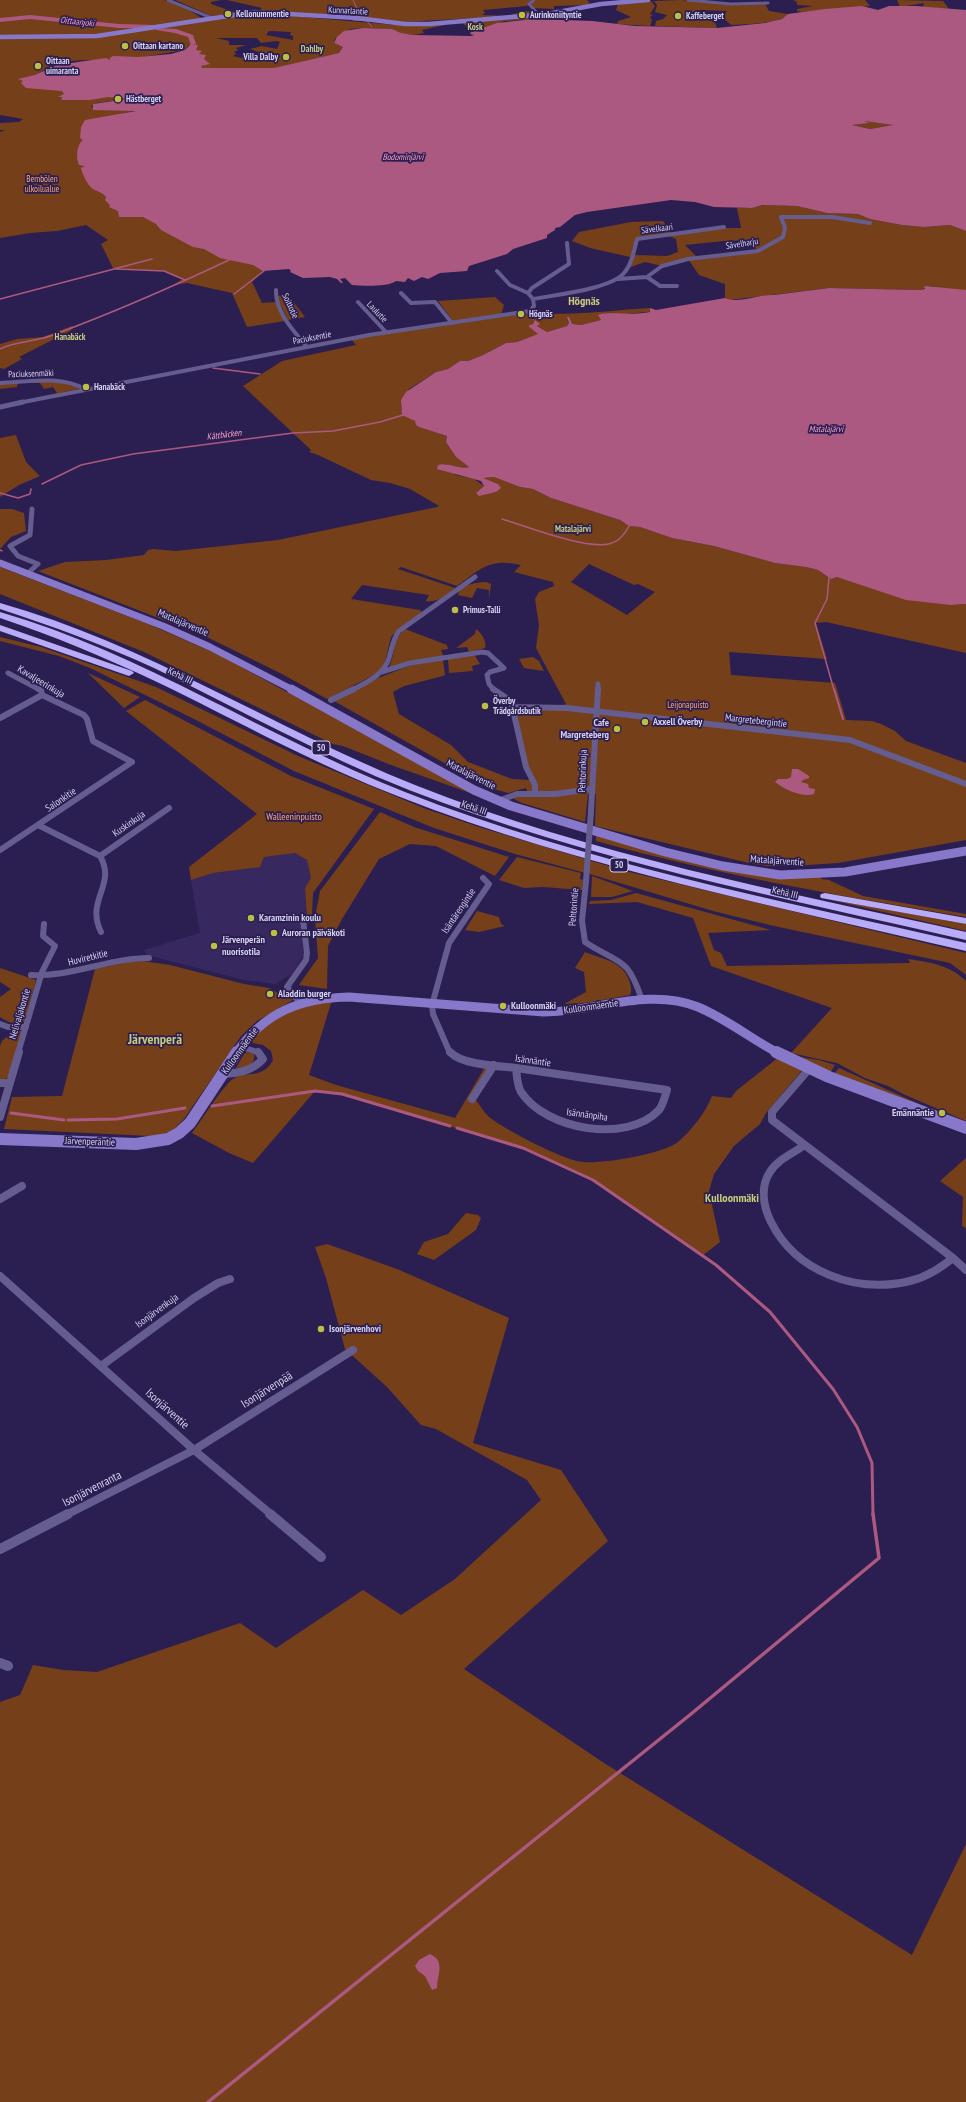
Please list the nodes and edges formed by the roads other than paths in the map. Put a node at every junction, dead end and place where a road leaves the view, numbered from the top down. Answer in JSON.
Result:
{"nodes":[{"id":1,"x":168,"y":0,"type":"edge"},
{"id":2,"x":534,"y":0,"type":"edge"},
{"id":3,"x":648,"y":0,"type":"edge"},
{"id":4,"x":688,"y":0,"type":"edge"},
{"id":5,"x":768,"y":3,"type":"dead end"},
{"id":6,"x":539,"y":15,"type":"junction"},
{"id":7,"x":212,"y":18,"type":"junction"},
{"id":8,"x":0,"y":37,"type":"edge"},
{"id":9,"x":870,"y":223,"type":"dead end"},
{"id":10,"x":724,"y":227,"type":"dead end"},
{"id":11,"x":567,"y":243,"type":"dead end"},
{"id":12,"x":497,"y":271,"type":"dead end"},
{"id":13,"x":647,"y":277,"type":"junction"},
{"id":14,"x":618,"y":279,"type":"junction"},
{"id":15,"x":677,"y":286,"type":"dead end"},
{"id":16,"x":276,"y":290,"type":"dead end"},
{"id":17,"x":401,"y":293,"type":"dead end"},
{"id":18,"x":528,"y":293,"type":"junction"},
{"id":19,"x":533,"y":299,"type":"junction"},
{"id":20,"x":358,"y":302,"type":"dead end"},
{"id":21,"x":452,"y":323,"type":"junction"},
{"id":22,"x":386,"y":332,"type":"junction"},
{"id":23,"x":307,"y":347,"type":"junction"},
{"id":24,"x":0,"y":383,"type":"edge"},
{"id":25,"x":85,"y":389,"type":"junction"},
{"id":26,"x":0,"y":407,"type":"edge"},
{"id":27,"x":32,"y":509,"type":"dead end"},
{"id":28,"x":0,"y":563,"type":"edge"},
{"id":29,"x":27,"y":574,"type":"junction"},
{"id":30,"x":475,"y":577,"type":"dead end"},
{"id":31,"x":0,"y":600,"type":"edge"},
{"id":32,"x":0,"y":606,"type":"edge"},
{"id":33,"x":0,"y":614,"type":"edge"},
{"id":34,"x":0,"y":628,"type":"edge"},
{"id":35,"x":63,"y":628,"type":"junction"},
{"id":36,"x":0,"y":634,"type":"edge"},
{"id":37,"x":41,"y":642,"type":"junction"},
{"id":38,"x":382,"y":672,"type":"junction"},
{"id":39,"x":8,"y":673,"type":"dead end"},
{"id":40,"x":598,"y":684,"type":"dead end"},
{"id":41,"x":42,"y":695,"type":"junction"},
{"id":42,"x":331,"y":700,"type":"dead end"},
{"id":43,"x":513,"y":707,"type":"junction"},
{"id":44,"x":596,"y":711,"type":"junction"},
{"id":45,"x":236,"y":717,"type":"junction"},
{"id":46,"x":0,"y":718,"type":"edge"},
{"id":47,"x":132,"y":764,"type":"joint"},
{"id":48,"x":966,"y":784,"type":"edge"},
{"id":49,"x":591,"y":789,"type":"junction"},
{"id":50,"x":535,"y":793,"type":"junction"},
{"id":51,"x":498,"y":801,"type":"junction"},
{"id":52,"x":169,"y":808,"type":"dead end"},
{"id":53,"x":591,"y":811,"type":"joint"},
{"id":54,"x":38,"y":825,"type":"junction"},
{"id":55,"x":0,"y":850,"type":"edge"},
{"id":56,"x":966,"y":851,"type":"edge"},
{"id":57,"x":100,"y":856,"type":"junction"},
{"id":58,"x":701,"y":875,"type":"junction"},
{"id":59,"x":483,"y":878,"type":"dead end"},
{"id":60,"x":303,"y":920,"type":"dead end"},
{"id":61,"x":966,"y":921,"type":"edge"},
{"id":62,"x":44,"y":924,"type":"dead end"},
{"id":63,"x":101,"y":932,"type":"dead end"},
{"id":64,"x":966,"y":936,"type":"edge"},
{"id":65,"x":966,"y":948,"type":"edge"},
{"id":66,"x":149,"y":958,"type":"dead end"},
{"id":67,"x":31,"y":975,"type":"dead end"},
{"id":68,"x":42,"y":976,"type":"junction"},
{"id":69,"x":642,"y":1000,"type":"junction"},
{"id":70,"x":300,"y":1003,"type":"junction"},
{"id":71,"x":432,"y":1005,"type":"junction"},
{"id":72,"x":0,"y":1024,"type":"edge"},
{"id":73,"x":26,"y":1026,"type":"junction"},
{"id":74,"x":242,"y":1047,"type":"junction"},
{"id":75,"x":494,"y":1065,"type":"junction"},
{"id":76,"x":516,"y":1068,"type":"junction"},
{"id":77,"x":809,"y":1068,"type":"junction"},
{"id":78,"x":223,"y":1074,"type":"junction"},
{"id":79,"x":0,"y":1083,"type":"edge"},
{"id":80,"x":10,"y":1083,"type":"junction"},
{"id":81,"x":667,"y":1090,"type":"joint"},
{"id":82,"x":472,"y":1099,"type":"dead end"},
{"id":83,"x":0,"y":1117,"type":"edge"},
{"id":84,"x":966,"y":1128,"type":"edge"},
{"id":85,"x":178,"y":1133,"type":"joint"},
{"id":86,"x":0,"y":1139,"type":"edge"},
{"id":87,"x":803,"y":1146,"type":"junction"},
{"id":88,"x":22,"y":1186,"type":"dead end"},
{"id":89,"x":0,"y":1199,"type":"edge"},
{"id":90,"x":953,"y":1258,"type":"junction"},
{"id":91,"x":966,"y":1270,"type":"edge"},
{"id":92,"x":0,"y":1276,"type":"edge"},
{"id":93,"x":230,"y":1279,"type":"dead end"},
{"id":94,"x":353,"y":1350,"type":"dead end"},
{"id":95,"x":101,"y":1366,"type":"junction"},
{"id":96,"x":194,"y":1450,"type":"junction"},
{"id":97,"x":0,"y":1549,"type":"edge"},
{"id":98,"x":321,"y":1557,"type":"dead end"}],
"edges":[{"from":1,"to":7,"type":"street"},
{"from":2,"to":6,"type":"street"},
{"from":3,"to":6,"type":"main road","name":"Kunnarlantie"},
{"from":4,"to":5,"type":"street"},
{"from":6,"to":7,"type":"main road","name":"Kunnarlantie"},
{"from":7,"to":8,"type":"main road","name":"Kunnarlantie"},
{"from":9,"to":13,"type":"street","name":"Sävelharju"},
{"from":10,"to":14,"type":"street","name":"Sävelkaari"},
{"from":11,"to":18,"type":"street"},
{"from":12,"to":18,"type":"street"},
{"from":13,"to":14,"type":"street"},
{"from":13,"to":15,"type":"street"},
{"from":14,"to":19,"type":"street"},
{"from":16,"to":23,"type":"street","name":"Soittotie"},
{"from":17,"to":21,"type":"street"},
{"from":18,"to":19,"type":"street"},
{"from":19,"to":21,"type":"street","name":"Paciuksentie"},
{"from":20,"to":22,"type":"street","name":"Laulutie"},
{"from":21,"to":22,"type":"street","name":"Paciuksentie"},
{"from":22,"to":23,"type":"street","name":"Paciuksentie"},
{"from":23,"to":25,"type":"street","name":"Paciuksentie"},
{"from":24,"to":25,"type":"street","name":"Paciuksenmäki"},
{"from":25,"to":26,"type":"street","name":"Paciuksentie"},
{"from":27,"to":29,"type":"street"},
{"from":28,"to":29,"type":"main road","name":"Matalajärventie"},
{"from":29,"to":51,"type":"main road","name":"Matalajärventie"},
{"from":30,"to":38,"type":"street"},
{"from":31,"to":35,"type":"highway"},
{"from":32,"to":35,"type":"highway","name":"Kehä III","number":"50"},
{"from":33,"to":45,"type":"highway","name":"Kehä III","number":"50"},
{"from":34,"to":37,"type":"highway"},
{"from":35,"to":58,"type":"highway","name":"Kehä III","number":"50"},
{"from":36,"to":37,"type":"highway"},
{"from":37,"to":45,"type":"highway"},
{"from":38,"to":42,"type":"street"},
{"from":38,"to":43,"type":"street"},
{"from":39,"to":41,"type":"street","name":"Kavaljeerinkuja"},
{"from":40,"to":44,"type":"street","name":"Pehtorinkuja"},
{"from":41,"to":46,"type":"street"},
{"from":41,"to":47,"type":"street","name":"Kavaljeerinkuja"},
{"from":43,"to":44,"type":"street","name":"Margretebergintie"},
{"from":43,"to":50,"type":"street"},
{"from":44,"to":48,"type":"street","name":"Margretebergintie"},
{"from":44,"to":49,"type":"street","name":"Pehtorinkuja"},
{"from":45,"to":65,"type":"highway","name":"Kehä III","number":"50"},
{"from":47,"to":54,"type":"street","name":"Salonkitie"},
{"from":49,"to":50,"type":"street"},
{"from":49,"to":53,"type":"street","name":"Pehtorinkuja"},
{"from":50,"to":51,"type":"street"},
{"from":51,"to":56,"type":"main road","name":"Matalajärventie"},
{"from":52,"to":57,"type":"street","name":"Kuskinkuja"},
{"from":53,"to":69,"type":"street","name":"Pehtorintie","bridge":true},
{"from":54,"to":55,"type":"street","name":"Salonkitie"},
{"from":54,"to":57,"type":"street"},
{"from":57,"to":63,"type":"street"},
{"from":58,"to":61,"type":"highway"},
{"from":58,"to":64,"type":"highway","name":"Kehä III","number":"50"},
{"from":59,"to":71,"type":"street","name":"Isäntärengintie"},
{"from":60,"to":70,"type":"street"},
{"from":62,"to":68,"type":"street","name":"Nelivaljakontie"},
{"from":66,"to":68,"type":"street","name":"Huviretkitie"},
{"from":67,"to":68,"type":"street","name":"Huviretkitie"},
{"from":68,"to":73,"type":"street","name":"Nelivaljakontie"},
{"from":69,"to":71,"type":"main road","name":"Kulloonmäentie"},
{"from":69,"to":77,"type":"main road","name":"Kulloonmäentie"},
{"from":70,"to":71,"type":"main road","name":"Kulloonmäentie"},
{"from":70,"to":74,"type":"main road","name":"Kulloonmäentie"},
{"from":71,"to":75,"type":"street","name":"Isännäntie"},
{"from":72,"to":73,"type":"street"},
{"from":73,"to":80,"type":"street","name":"Nelivaljakontie"},
{"from":74,"to":78,"type":"main road","name":"Kulloonmäentie"},
{"from":74,"to":78,"type":"street"},
{"from":75,"to":76,"type":"street","name":"Isännäntie"},
{"from":75,"to":82,"type":"street"},
{"from":76,"to":81,"type":"street","name":"Isännäntie"},
{"from":76,"to":81,"type":"street","name":"Isännänpiha"},
{"from":77,"to":84,"type":"main road","name":"Kulloonmäentie"},
{"from":77,"to":87,"type":"street"},
{"from":78,"to":85,"type":"main road","name":"Kulloonmäentie"},
{"from":79,"to":80,"type":"street"},
{"from":80,"to":83,"type":"street","name":"Nelivaljakontie"},
{"from":85,"to":86,"type":"main road","name":"Järvenperäntie"},
{"from":87,"to":90,"type":"street"},
{"from":87,"to":90,"type":"street"},
{"from":88,"to":89,"type":"street"},
{"from":90,"to":91,"type":"street"},
{"from":92,"to":95,"type":"street","name":"Isonjärventie"},
{"from":93,"to":95,"type":"street","name":"Isonjärvenkuja"},
{"from":94,"to":96,"type":"street","name":"Isonjärvenpää"},
{"from":95,"to":96,"type":"street","name":"Isonjärventie"},
{"from":96,"to":97,"type":"street","name":"Isonjärvenranta"},
{"from":96,"to":98,"type":"street","name":"Isonjärventie"}]}
